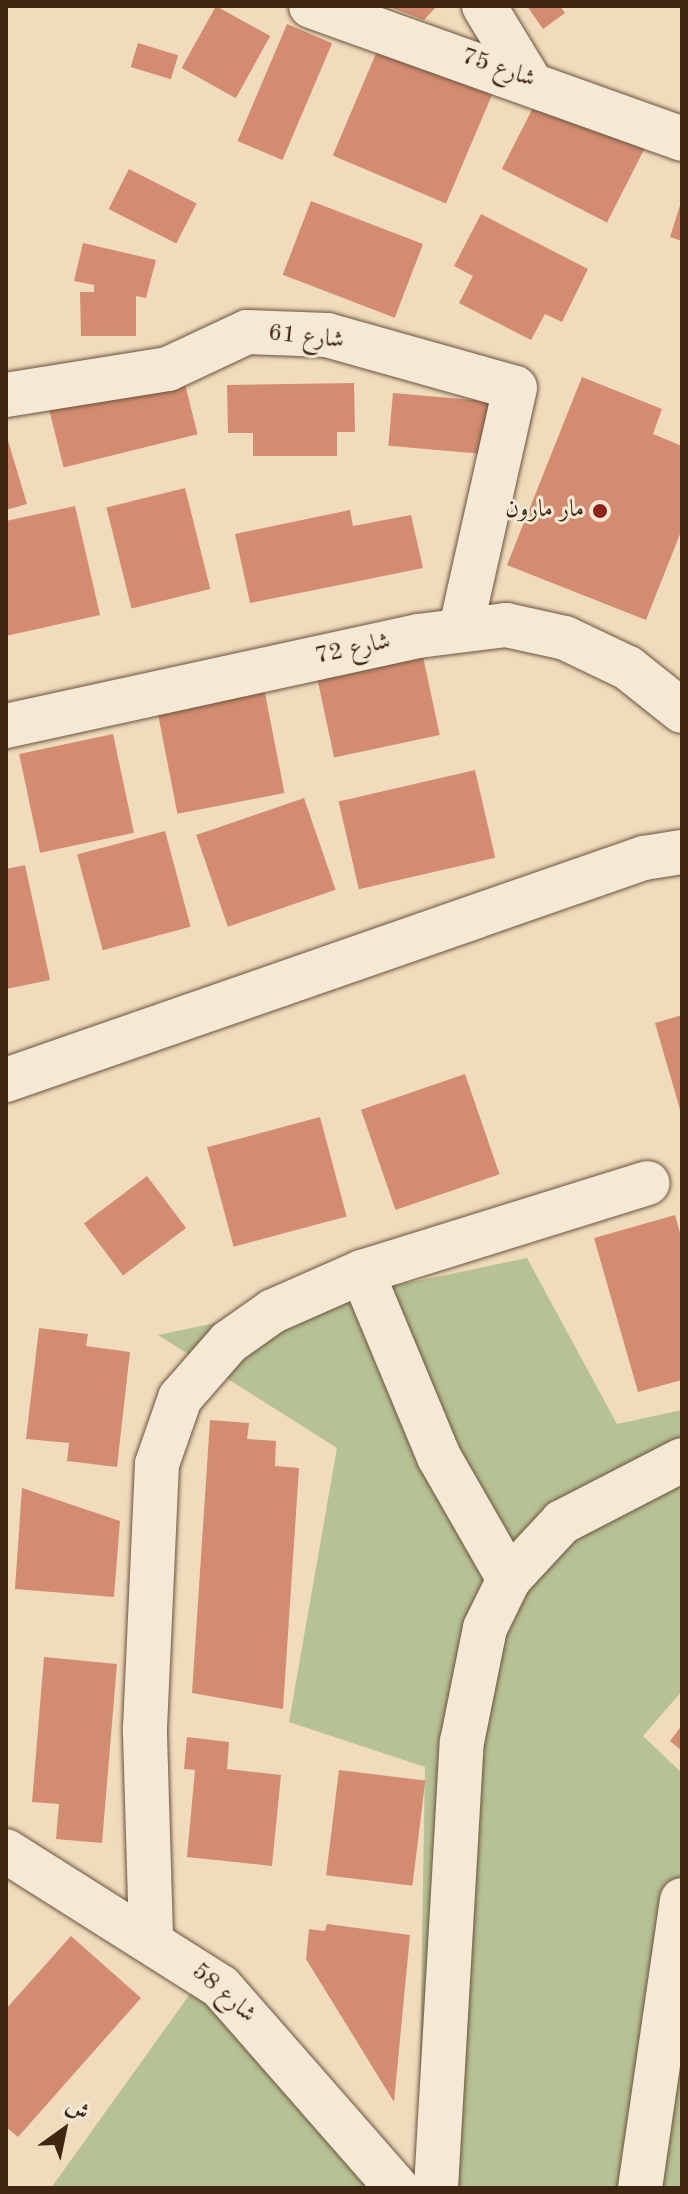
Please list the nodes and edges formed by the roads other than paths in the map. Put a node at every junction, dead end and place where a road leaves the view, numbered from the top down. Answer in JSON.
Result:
{"nodes":[{"id":1,"x":311,"y":6,"type":"edge"},
{"id":2,"x":484,"y":6,"type":"edge"},
{"id":3,"x":529,"y":80,"type":"junction"},
{"id":4,"x":682,"y":139,"type":"edge"},
{"id":5,"x":6,"y":395,"type":"edge"},
{"id":6,"x":461,"y":627,"type":"junction"},
{"id":7,"x":682,"y":711,"type":"edge"},
{"id":8,"x":6,"y":726,"type":"edge"},
{"id":9,"x":682,"y":852,"type":"edge"},
{"id":10,"x":6,"y":1080,"type":"edge"},
{"id":11,"x":647,"y":1183,"type":"dead end"},
{"id":12,"x":362,"y":1272,"type":"junction"},
{"id":13,"x":682,"y":1460,"type":"edge"},
{"id":14,"x":509,"y":1579,"type":"junction"},
{"id":15,"x":6,"y":1851,"type":"edge"},
{"id":16,"x":682,"y":1900,"type":"edge"},
{"id":17,"x":151,"y":1936,"type":"junction"},
{"id":18,"x":397,"y":2188,"type":"edge"},
{"id":19,"x":436,"y":2188,"type":"edge"},
{"id":20,"x":640,"y":2188,"type":"edge"}],
"edges":[{"from":1,"to":3,"type":"street","name":"شارع 75"},
{"from":2,"to":3,"type":"street"},
{"from":3,"to":4,"type":"street","name":"شارع 75"},
{"from":5,"to":6,"type":"street","name":"شارع 61"},
{"from":6,"to":7,"type":"street","name":"شارع 72"},
{"from":6,"to":8,"type":"street","name":"شارع 72"},
{"from":9,"to":10,"type":"street"},
{"from":11,"to":12,"type":"street"},
{"from":12,"to":14,"type":"street"},
{"from":12,"to":17,"type":"street"},
{"from":13,"to":14,"type":"street"},
{"from":14,"to":19,"type":"street"},
{"from":15,"to":17,"type":"street","name":"شارع 58"},
{"from":16,"to":20,"type":"street"},
{"from":17,"to":18,"type":"street","name":"شارع 58"}]}
